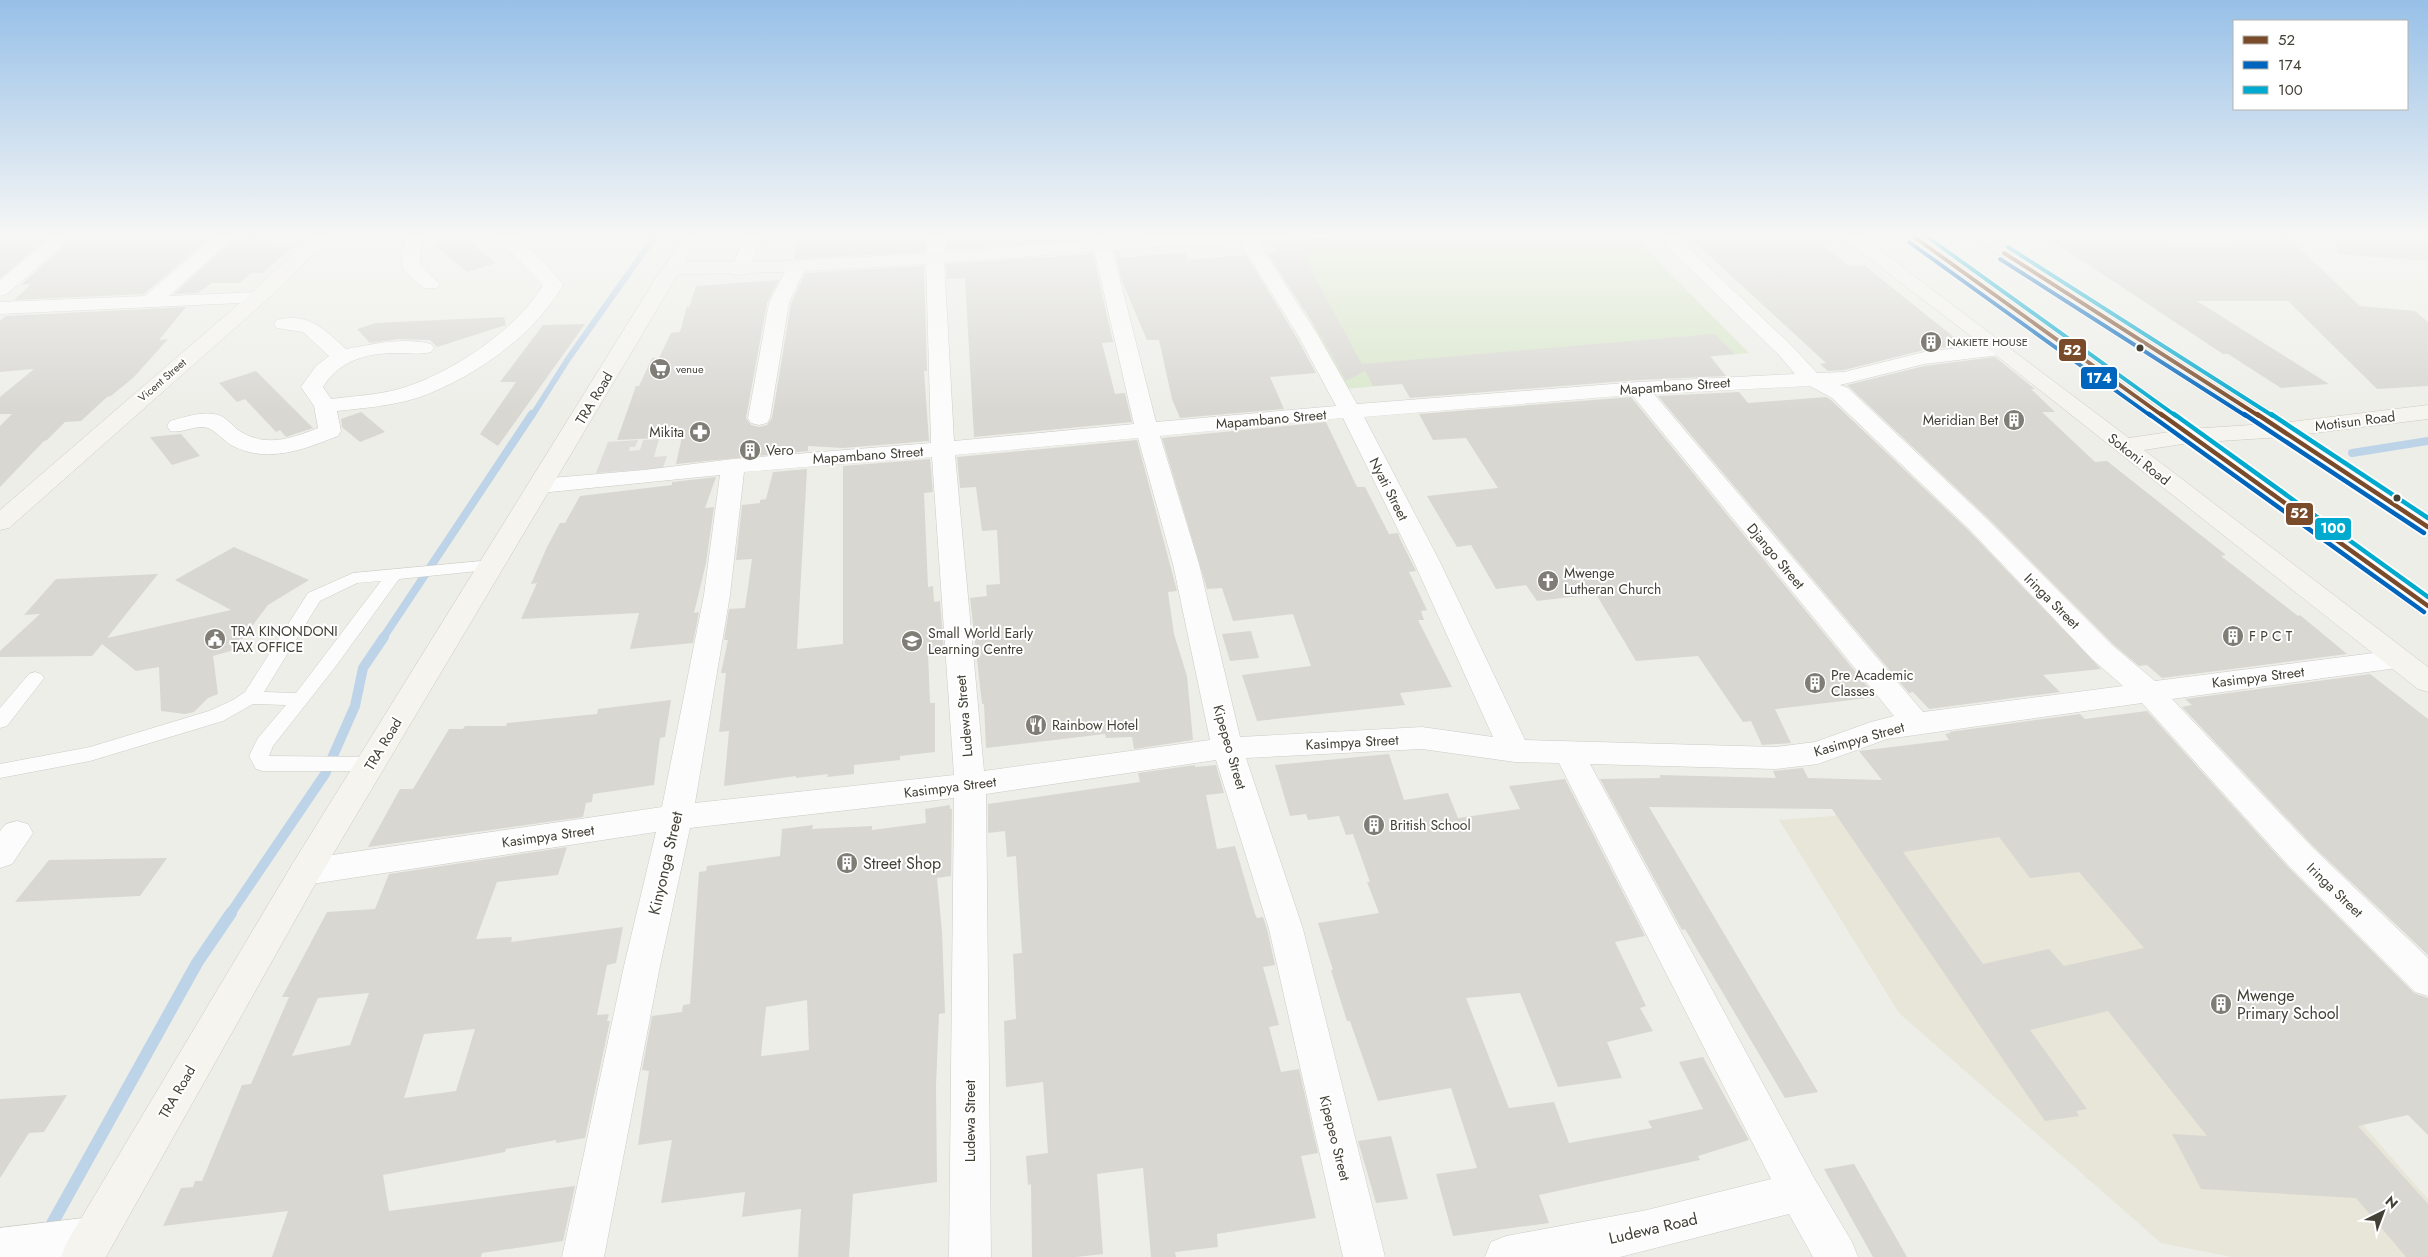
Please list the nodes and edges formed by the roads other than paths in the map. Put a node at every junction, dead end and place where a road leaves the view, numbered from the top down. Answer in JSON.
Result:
{"nodes":[{"id":1,"x":158,"y":295,"type":"edge"},
{"id":2,"x":260,"y":295,"type":"edge"},
{"id":3,"x":548,"y":295,"type":"edge"},
{"id":4,"x":657,"y":295,"type":"edge"},
{"id":5,"x":783,"y":295,"type":"edge"},
{"id":6,"x":937,"y":295,"type":"edge"},
{"id":7,"x":1115,"y":295,"type":"edge"},
{"id":8,"x":1282,"y":295,"type":"edge"},
{"id":9,"x":1727,"y":295,"type":"edge"},
{"id":10,"x":1927,"y":295,"type":"edge"},
{"id":11,"x":1994,"y":295,"type":"edge"},
{"id":12,"x":2070,"y":295,"type":"edge"},
{"id":13,"x":256,"y":298,"type":"junction"},
{"id":14,"x":150,"y":302,"type":"junction"},
{"id":15,"x":0,"y":308,"type":"edge"},
{"id":16,"x":284,"y":324,"type":"dead end"},
{"id":17,"x":424,"y":348,"type":"dead end"},
{"id":18,"x":2000,"y":349,"type":"junction"},
{"id":19,"x":342,"y":356,"type":"junction"},
{"id":20,"x":1810,"y":378,"type":"junction"},
{"id":21,"x":1638,"y":388,"type":"junction"},
{"id":22,"x":325,"y":406,"type":"junction"},
{"id":23,"x":1350,"y":411,"type":"junction"},
{"id":24,"x":2428,"y":412,"type":"edge"},
{"id":25,"x":760,"y":418,"type":"dead end"},
{"id":26,"x":178,"y":426,"type":"dead end"},
{"id":27,"x":1147,"y":430,"type":"junction"},
{"id":28,"x":2282,"y":430,"type":"junction"},
{"id":29,"x":2190,"y":436,"type":"junction"},
{"id":30,"x":2123,"y":446,"type":"junction"},
{"id":31,"x":943,"y":449,"type":"junction"},
{"id":32,"x":732,"y":466,"type":"junction"},
{"id":33,"x":540,"y":486,"type":"junction"},
{"id":34,"x":0,"y":523,"type":"edge"},
{"id":35,"x":2428,"y":527,"type":"edge"},
{"id":36,"x":492,"y":565,"type":"junction"},
{"id":37,"x":394,"y":574,"type":"junction"},
{"id":38,"x":2428,"y":606,"type":"edge"},
{"id":39,"x":2398,"y":659,"type":"junction"},
{"id":40,"x":35,"y":678,"type":"dead end"},
{"id":41,"x":2428,"y":682,"type":"edge"},
{"id":42,"x":2149,"y":692,"type":"junction"},
{"id":43,"x":249,"y":698,"type":"junction"},
{"id":44,"x":301,"y":699,"type":"junction"},
{"id":45,"x":0,"y":720,"type":"edge"},
{"id":46,"x":1916,"y":722,"type":"junction"},
{"id":47,"x":1227,"y":748,"type":"junction"},
{"id":48,"x":1515,"y":751,"type":"junction"},
{"id":49,"x":1569,"y":753,"type":"junction"},
{"id":50,"x":371,"y":764,"type":"junction"},
{"id":51,"x":0,"y":771,"type":"edge"},
{"id":52,"x":970,"y":785,"type":"junction"},
{"id":53,"x":676,"y":817,"type":"junction"},
{"id":54,"x":305,"y":872,"type":"junction"},
{"id":55,"x":2428,"y":981,"type":"edge"},
{"id":56,"x":1798,"y":1192,"type":"junction"},
{"id":57,"x":87,"y":1248,"type":"edge"},
{"id":58,"x":0,"y":1249,"type":"edge"},
{"id":59,"x":583,"y":1257,"type":"edge"},
{"id":60,"x":970,"y":1257,"type":"edge"},
{"id":61,"x":1364,"y":1257,"type":"edge"},
{"id":62,"x":1506,"y":1257,"type":"edge"},
{"id":63,"x":1837,"y":1257,"type":"edge"}],
"edges":[{"from":1,"to":14,"type":"street"},
{"from":2,"to":13,"type":"street","name":"Vicent Street"},
{"from":3,"to":22,"type":"street"},
{"from":4,"to":33,"type":"street","name":"TRA Road"},
{"from":5,"to":25,"type":"street"},
{"from":6,"to":31,"type":"street","name":"Ludewa Street"},
{"from":7,"to":27,"type":"street","name":"Kipepeo Street"},
{"from":8,"to":23,"type":"street","name":"Nyati Street"},
{"from":9,"to":20,"type":"street","name":"Iringa Street"},
{"from":10,"to":18,"type":"street","name":"Sokoni Road"},
{"from":11,"to":29,"type":"highway"},
{"from":12,"to":28,"type":"highway"},
{"from":13,"to":14,"type":"street"},
{"from":13,"to":34,"type":"street","name":"Vicent Street"},
{"from":14,"to":15,"type":"street"},
{"from":16,"to":19,"type":"street"},
{"from":17,"to":19,"type":"street"},
{"from":18,"to":20,"type":"street","name":"Mapambano Street"},
{"from":18,"to":30,"type":"street","name":"Sokoni Road"},
{"from":19,"to":22,"type":"street"},
{"from":20,"to":21,"type":"street","name":"Mapambano Street"},
{"from":20,"to":42,"type":"street","name":"Iringa Street"},
{"from":21,"to":23,"type":"street","name":"Mapambano Street"},
{"from":21,"to":46,"type":"street","name":"Django Street"},
{"from":22,"to":26,"type":"street"},
{"from":23,"to":27,"type":"street","name":"Mapambano Street"},
{"from":23,"to":48,"type":"street","name":"Nyati Street"},
{"from":24,"to":28,"type":"street","name":"Motisun Road"},
{"from":27,"to":31,"type":"street","name":"Mapambano Street"},
{"from":27,"to":47,"type":"street","name":"Kipepeo Street"},
{"from":28,"to":29,"type":"street","name":"Motisun Road"},
{"from":28,"to":35,"type":"highway"},
{"from":29,"to":30,"type":"street","name":"Motisun Road"},
{"from":29,"to":38,"type":"highway"},
{"from":30,"to":39,"type":"street","name":"Sokoni Road"},
{"from":31,"to":32,"type":"street","name":"Mapambano Street"},
{"from":31,"to":52,"type":"street","name":"Ludewa Street"},
{"from":32,"to":33,"type":"street","name":"Mapambano Street"},
{"from":32,"to":53,"type":"street","name":"Kinyonga Street"},
{"from":33,"to":36,"type":"street","name":"TRA Road"},
{"from":36,"to":37,"type":"lane"},
{"from":36,"to":50,"type":"street","name":"TRA Road"},
{"from":37,"to":43,"type":"lane"},
{"from":37,"to":44,"type":"lane"},
{"from":39,"to":41,"type":"street","name":"Sokoni Road"},
{"from":39,"to":42,"type":"street","name":"Kasimpya Street"},
{"from":40,"to":45,"type":"lane"},
{"from":42,"to":46,"type":"street","name":"Kasimpya Street"},
{"from":42,"to":55,"type":"street","name":"Iringa Street"},
{"from":43,"to":44,"type":"lane"},
{"from":43,"to":51,"type":"lane"},
{"from":44,"to":50,"type":"lane"},
{"from":46,"to":49,"type":"street","name":"Kasimpya Street"},
{"from":47,"to":48,"type":"street","name":"Kasimpya Street"},
{"from":47,"to":52,"type":"street","name":"Kasimpya Street"},
{"from":47,"to":61,"type":"street","name":"Kipepeo Street"},
{"from":48,"to":49,"type":"street","name":"Kasimpya Street"},
{"from":49,"to":56,"type":"street"},
{"from":50,"to":54,"type":"street","name":"TRA Road"},
{"from":52,"to":53,"type":"street","name":"Kasimpya Street"},
{"from":52,"to":60,"type":"street","name":"Ludewa Street"},
{"from":53,"to":54,"type":"street","name":"Kasimpya Street"},
{"from":53,"to":59,"type":"street","name":"Kinyonga Street"},
{"from":54,"to":57,"type":"street","name":"TRA Road"},
{"from":56,"to":62,"type":"street","name":"Ludewa Road"},
{"from":56,"to":63,"type":"street"},
{"from":57,"to":58,"type":"street"}]}
